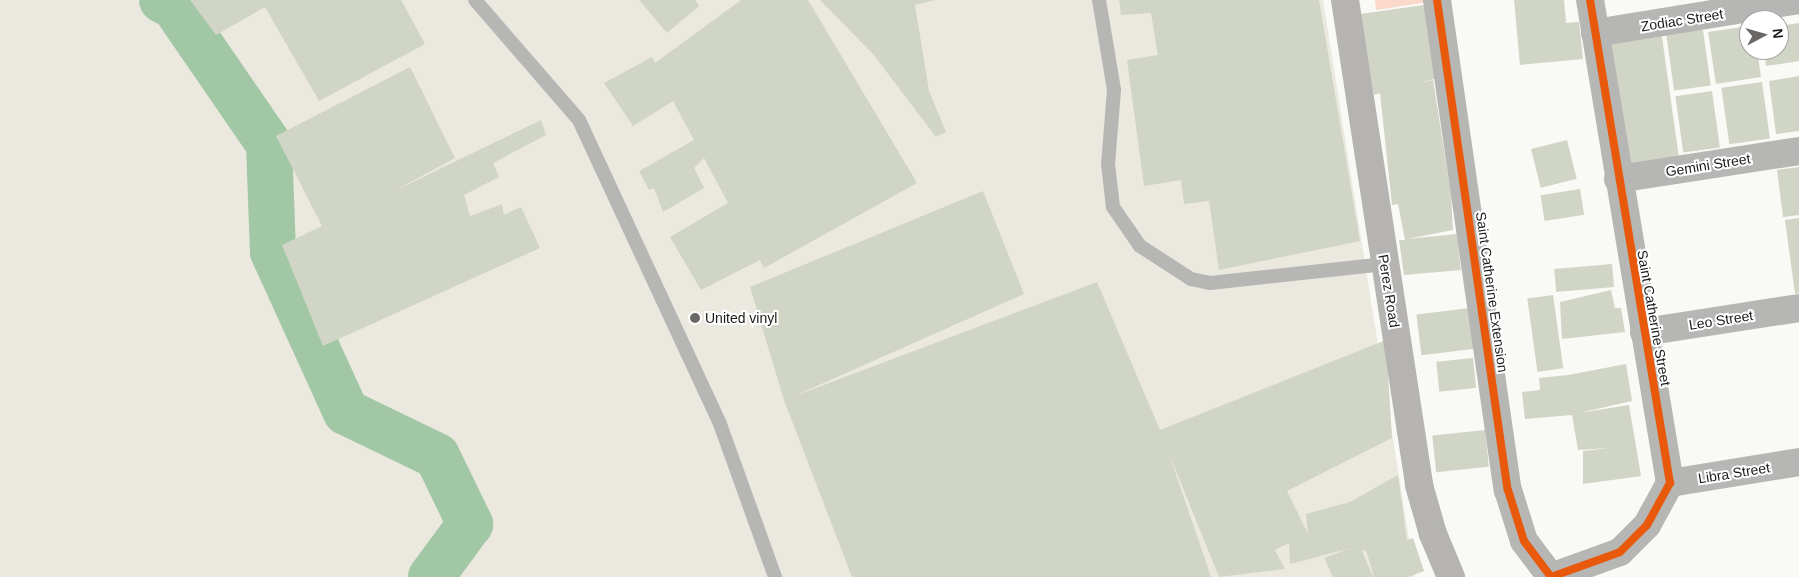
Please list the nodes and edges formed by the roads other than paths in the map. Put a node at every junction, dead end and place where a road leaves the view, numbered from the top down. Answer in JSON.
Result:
{"nodes":[{"id":1,"x":474,"y":0,"type":"edge"},
{"id":2,"x":1099,"y":0,"type":"edge"},
{"id":3,"x":1344,"y":0,"type":"edge"},
{"id":4,"x":1437,"y":0,"type":"edge"},
{"id":5,"x":1590,"y":0,"type":"edge"},
{"id":6,"x":1799,"y":0,"type":"edge"},
{"id":7,"x":1750,"y":5,"type":"edge"},
{"id":8,"x":1595,"y":33,"type":"junction"},
{"id":9,"x":1799,"y":151,"type":"edge"},
{"id":10,"x":1618,"y":179,"type":"junction"},
{"id":11,"x":1384,"y":264,"type":"junction"},
{"id":12,"x":1799,"y":308,"type":"edge"},
{"id":13,"x":1644,"y":332,"type":"junction"},
{"id":14,"x":1799,"y":462,"type":"edge"},
{"id":15,"x":1670,"y":483,"type":"junction"},
{"id":16,"x":775,"y":577,"type":"edge"},
{"id":17,"x":1451,"y":577,"type":"edge"},
{"id":18,"x":1551,"y":577,"type":"edge"}],
"edges":[{"from":1,"to":16,"type":"lane"},
{"from":2,"to":11,"type":"lane"},
{"from":3,"to":11,"type":"street","name":"Perez Road"},
{"from":4,"to":18,"type":"street","name":"Saint Catherine Extension"},
{"from":5,"to":8,"type":"street","name":"Saint Catherine Street"},
{"from":6,"to":7,"type":"street","name":"Zodiac Street"},
{"from":7,"to":8,"type":"street","name":"Zodiac Street"},
{"from":8,"to":10,"type":"street","name":"Saint Catherine Street"},
{"from":9,"to":10,"type":"street","name":"Gemini Street"},
{"from":10,"to":13,"type":"street","name":"Saint Catherine Street"},
{"from":11,"to":17,"type":"street","name":"Perez Road"},
{"from":12,"to":13,"type":"street","name":"Leo Street"},
{"from":13,"to":15,"type":"street","name":"Saint Catherine Street"},
{"from":14,"to":15,"type":"street","name":"Libra Street"},
{"from":15,"to":18,"type":"street"}]}
